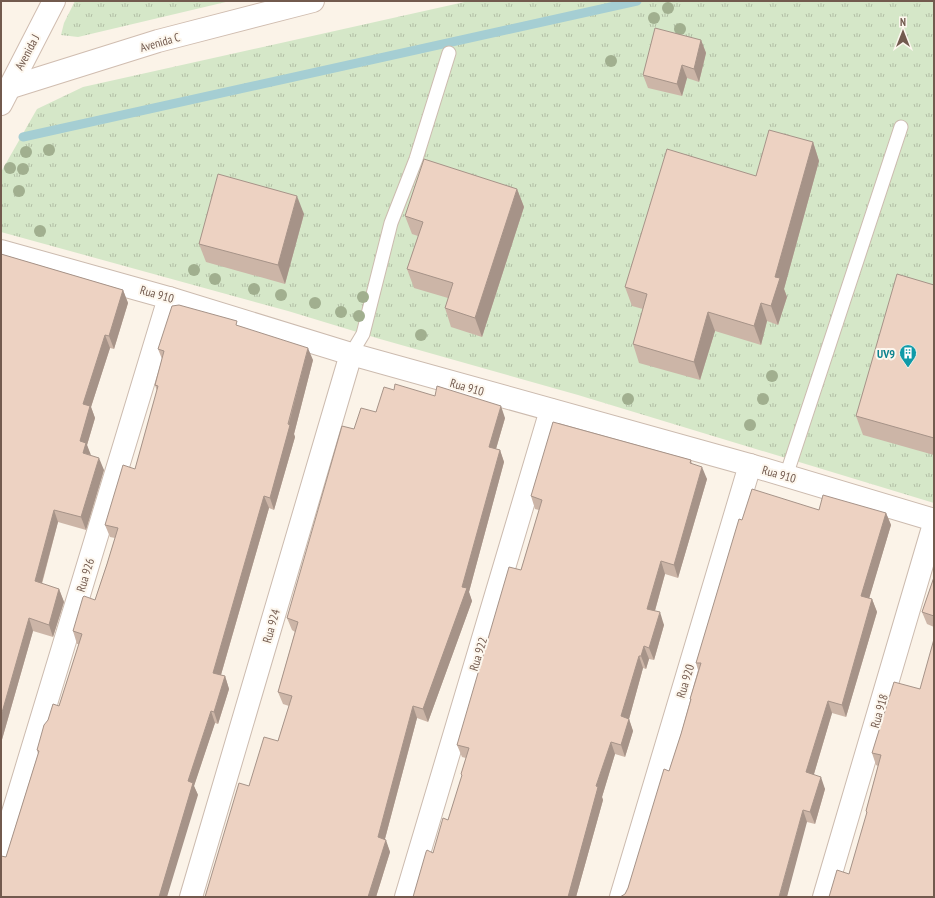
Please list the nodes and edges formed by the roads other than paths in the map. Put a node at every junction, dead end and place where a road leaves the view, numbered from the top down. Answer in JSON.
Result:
{"nodes":[{"id":1,"x":54,"y":1,"type":"edge"},
{"id":2,"x":313,"y":1,"type":"edge"},
{"id":3,"x":449,"y":53,"type":"dead end"},
{"id":4,"x":5,"y":96,"type":"edge"},
{"id":5,"x":901,"y":127,"type":"dead end"},
{"id":6,"x":1,"y":251,"type":"edge"},
{"id":7,"x":169,"y":298,"type":"junction"},
{"id":8,"x":352,"y":354,"type":"junction"},
{"id":9,"x":551,"y":410,"type":"junction"},
{"id":10,"x":750,"y":465,"type":"junction"},
{"id":11,"x":786,"y":476,"type":"junction"},
{"id":12,"x":934,"y":520,"type":"edge"},
{"id":13,"x":934,"y":524,"type":"edge"},
{"id":14,"x":1,"y":852,"type":"edge"},
{"id":15,"x":191,"y":897,"type":"edge"},
{"id":16,"x":406,"y":897,"type":"edge"},
{"id":17,"x":621,"y":897,"type":"edge"},
{"id":18,"x":824,"y":897,"type":"edge"}],
"edges":[{"from":1,"to":4,"type":"street","name":"Avenida J"},
{"from":2,"to":4,"type":"street","name":"Avenida C"},
{"from":3,"to":8,"type":"lane"},
{"from":5,"to":11,"type":"lane"},
{"from":6,"to":7,"type":"street","name":"Rua 910"},
{"from":7,"to":8,"type":"street","name":"Rua 910"},
{"from":7,"to":14,"type":"street","name":"Rua 926"},
{"from":8,"to":9,"type":"street","name":"Rua 910"},
{"from":8,"to":15,"type":"street","name":"Rua 924"},
{"from":9,"to":10,"type":"street","name":"Rua 910"},
{"from":9,"to":16,"type":"street","name":"Rua 922"},
{"from":10,"to":11,"type":"street","name":"Rua 910"},
{"from":10,"to":17,"type":"street","name":"Rua 920"},
{"from":11,"to":12,"type":"street","name":"Rua 910"},
{"from":13,"to":18,"type":"street","name":"Rua 918"}]}
